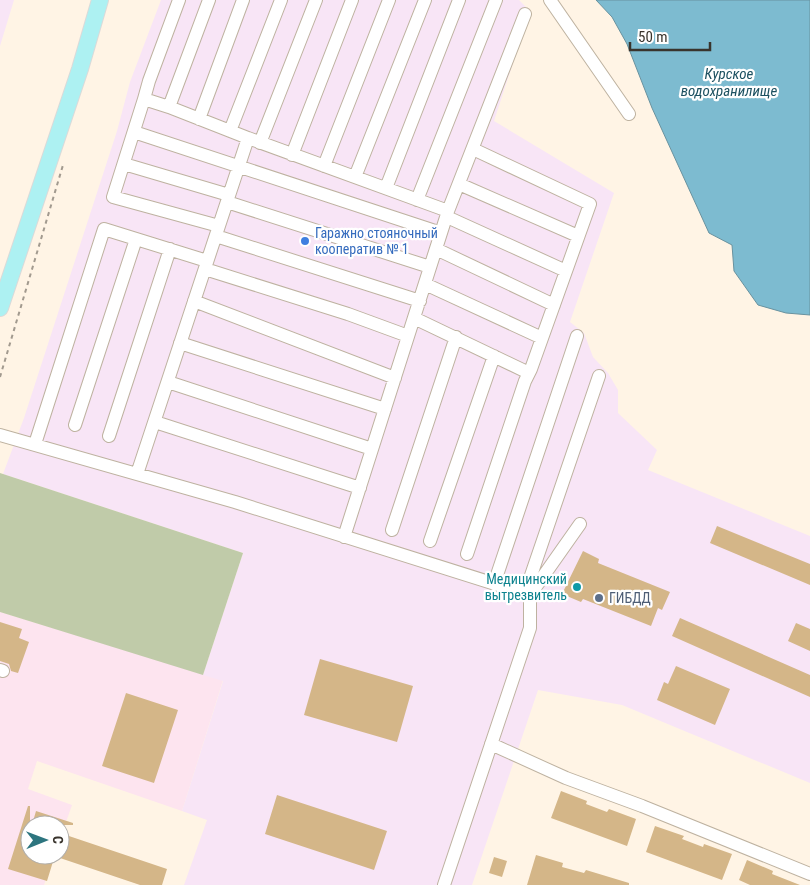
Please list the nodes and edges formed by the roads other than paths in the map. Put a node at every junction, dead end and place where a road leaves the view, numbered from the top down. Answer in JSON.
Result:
{"nodes":[{"id":1,"x":100,"y":0,"type":"edge"},
{"id":2,"x":178,"y":0,"type":"edge"},
{"id":3,"x":209,"y":0,"type":"edge"},
{"id":4,"x":243,"y":0,"type":"edge"},
{"id":5,"x":281,"y":0,"type":"edge"},
{"id":6,"x":316,"y":0,"type":"edge"},
{"id":7,"x":352,"y":0,"type":"edge"},
{"id":8,"x":389,"y":0,"type":"edge"},
{"id":9,"x":425,"y":0,"type":"edge"},
{"id":10,"x":460,"y":0,"type":"edge"},
{"id":11,"x":496,"y":0,"type":"edge"},
{"id":12,"x":550,"y":0,"type":"edge"},
{"id":13,"x":525,"y":14,"type":"dead end"},
{"id":14,"x":144,"y":99,"type":"junction"},
{"id":15,"x":169,"y":107,"type":"junction"},
{"id":16,"x":628,"y":114,"type":"dead end"},
{"id":17,"x":199,"y":119,"type":"junction"},
{"id":18,"x":230,"y":131,"type":"junction"},
{"id":19,"x":134,"y":132,"type":"junction"},
{"id":20,"x":254,"y":140,"type":"junction"},
{"id":21,"x":473,"y":149,"type":"junction"},
{"id":22,"x":292,"y":154,"type":"junction"},
{"id":23,"x":124,"y":164,"type":"junction"},
{"id":24,"x":324,"y":166,"type":"junction"},
{"id":25,"x":238,"y":167,"type":"junction"},
{"id":26,"x":355,"y":178,"type":"junction"},
{"id":27,"x":459,"y":184,"type":"junction"},
{"id":28,"x":386,"y":188,"type":"junction"},
{"id":29,"x":228,"y":199,"type":"junction"},
{"id":30,"x":416,"y":200,"type":"junction"},
{"id":31,"x":448,"y":214,"type":"junction"},
{"id":32,"x":217,"y":231,"type":"junction"},
{"id":33,"x":442,"y":233,"type":"junction"},
{"id":34,"x":578,"y":236,"type":"junction"},
{"id":35,"x":136,"y":239,"type":"junction"},
{"id":36,"x":170,"y":249,"type":"junction"},
{"id":37,"x":436,"y":249,"type":"junction"},
{"id":38,"x":206,"y":265,"type":"junction"},
{"id":39,"x":430,"y":267,"type":"junction"},
{"id":40,"x":566,"y":270,"type":"junction"},
{"id":41,"x":425,"y":284,"type":"junction"},
{"id":42,"x":194,"y":301,"type":"junction"},
{"id":43,"x":420,"y":301,"type":"junction"},
{"id":44,"x":554,"y":305,"type":"junction"},
{"id":45,"x":0,"y":308,"type":"edge"},
{"id":46,"x":414,"y":318,"type":"junction"},
{"id":47,"x":408,"y":336,"type":"junction"},
{"id":48,"x":577,"y":336,"type":"dead end"},
{"id":49,"x":456,"y":337,"type":"junction"},
{"id":50,"x":542,"y":338,"type":"junction"},
{"id":51,"x":180,"y":343,"type":"junction"},
{"id":52,"x":494,"y":356,"type":"junction"},
{"id":53,"x":529,"y":373,"type":"junction"},
{"id":54,"x":599,"y":376,"type":"dead end"},
{"id":55,"x":395,"y":378,"type":"junction"},
{"id":56,"x":168,"y":382,"type":"junction"},
{"id":57,"x":385,"y":409,"type":"junction"},
{"id":58,"x":155,"y":422,"type":"junction"},
{"id":59,"x":75,"y":426,"type":"dead end"},
{"id":60,"x":0,"y":435,"type":"edge"},
{"id":61,"x":109,"y":436,"type":"dead end"},
{"id":62,"x":35,"y":444,"type":"junction"},
{"id":63,"x":372,"y":449,"type":"junction"},
{"id":64,"x":138,"y":474,"type":"junction"},
{"id":65,"x":360,"y":488,"type":"junction"},
{"id":66,"x":580,"y":524,"type":"dead end"},
{"id":67,"x":392,"y":530,"type":"dead end"},
{"id":68,"x":344,"y":537,"type":"junction"},
{"id":69,"x":430,"y":541,"type":"dead end"},
{"id":70,"x":467,"y":554,"type":"dead end"},
{"id":71,"x":494,"y":584,"type":"junction"},
{"id":72,"x":528,"y":594,"type":"junction"},
{"id":73,"x":491,"y":744,"type":"junction"},
{"id":74,"x":810,"y":874,"type":"edge"},
{"id":75,"x":444,"y":885,"type":"edge"}],
"edges":[{"from":1,"to":45,"type":"main road"},
{"from":2,"to":14,"type":"street"},
{"from":3,"to":15,"type":"street"},
{"from":4,"to":17,"type":"street"},
{"from":5,"to":18,"type":"street"},
{"from":6,"to":20,"type":"street"},
{"from":7,"to":22,"type":"street"},
{"from":8,"to":24,"type":"street"},
{"from":9,"to":26,"type":"street"},
{"from":10,"to":28,"type":"street"},
{"from":11,"to":30,"type":"street"},
{"from":12,"to":16,"type":"street"},
{"from":13,"to":21,"type":"street"},
{"from":14,"to":15,"type":"street"},
{"from":14,"to":19,"type":"street"},
{"from":15,"to":17,"type":"street"},
{"from":17,"to":18,"type":"street"},
{"from":18,"to":20,"type":"street"},
{"from":19,"to":23,"type":"street"},
{"from":19,"to":25,"type":"street"},
{"from":20,"to":22,"type":"street"},
{"from":20,"to":25,"type":"street"},
{"from":21,"to":27,"type":"street"},
{"from":21,"to":34,"type":"street"},
{"from":22,"to":24,"type":"street"},
{"from":23,"to":29,"type":"street"},
{"from":23,"to":32,"type":"street"},
{"from":24,"to":26,"type":"street"},
{"from":25,"to":29,"type":"street"},
{"from":25,"to":33,"type":"street"},
{"from":26,"to":28,"type":"street"},
{"from":27,"to":31,"type":"street"},
{"from":27,"to":34,"type":"street"},
{"from":28,"to":30,"type":"street"},
{"from":29,"to":32,"type":"street"},
{"from":29,"to":39,"type":"street"},
{"from":30,"to":31,"type":"street"},
{"from":31,"to":33,"type":"street"},
{"from":31,"to":40,"type":"street"},
{"from":32,"to":38,"type":"street"},
{"from":32,"to":43,"type":"street"},
{"from":33,"to":37,"type":"street"},
{"from":34,"to":40,"type":"street"},
{"from":35,"to":36,"type":"street"},
{"from":35,"to":59,"type":"street"},
{"from":35,"to":62,"type":"street"},
{"from":36,"to":38,"type":"street"},
{"from":36,"to":61,"type":"street"},
{"from":37,"to":39,"type":"street"},
{"from":37,"to":44,"type":"street"},
{"from":38,"to":42,"type":"street"},
{"from":38,"to":47,"type":"street"},
{"from":39,"to":41,"type":"street"},
{"from":40,"to":44,"type":"street"},
{"from":41,"to":43,"type":"street"},
{"from":41,"to":50,"type":"street"},
{"from":42,"to":51,"type":"street"},
{"from":42,"to":55,"type":"street"},
{"from":43,"to":46,"type":"street"},
{"from":44,"to":50,"type":"street"},
{"from":46,"to":47,"type":"street"},
{"from":46,"to":49,"type":"street"},
{"from":47,"to":55,"type":"street"},
{"from":48,"to":71,"type":"street"},
{"from":49,"to":52,"type":"street"},
{"from":49,"to":67,"type":"street"},
{"from":50,"to":53,"type":"street"},
{"from":51,"to":56,"type":"street"},
{"from":51,"to":57,"type":"street"},
{"from":52,"to":53,"type":"street"},
{"from":52,"to":69,"type":"street"},
{"from":53,"to":70,"type":"street"},
{"from":54,"to":72,"type":"street"},
{"from":55,"to":57,"type":"street"},
{"from":56,"to":58,"type":"street"},
{"from":56,"to":63,"type":"street"},
{"from":57,"to":63,"type":"street"},
{"from":58,"to":64,"type":"street"},
{"from":58,"to":65,"type":"street"},
{"from":60,"to":62,"type":"street"},
{"from":62,"to":64,"type":"street"},
{"from":63,"to":65,"type":"street"},
{"from":64,"to":68,"type":"street"},
{"from":65,"to":68,"type":"street"},
{"from":66,"to":72,"type":"street"},
{"from":68,"to":71,"type":"street"},
{"from":71,"to":72,"type":"street"},
{"from":72,"to":73,"type":"street"},
{"from":73,"to":74,"type":"street"},
{"from":73,"to":75,"type":"street"}]}
